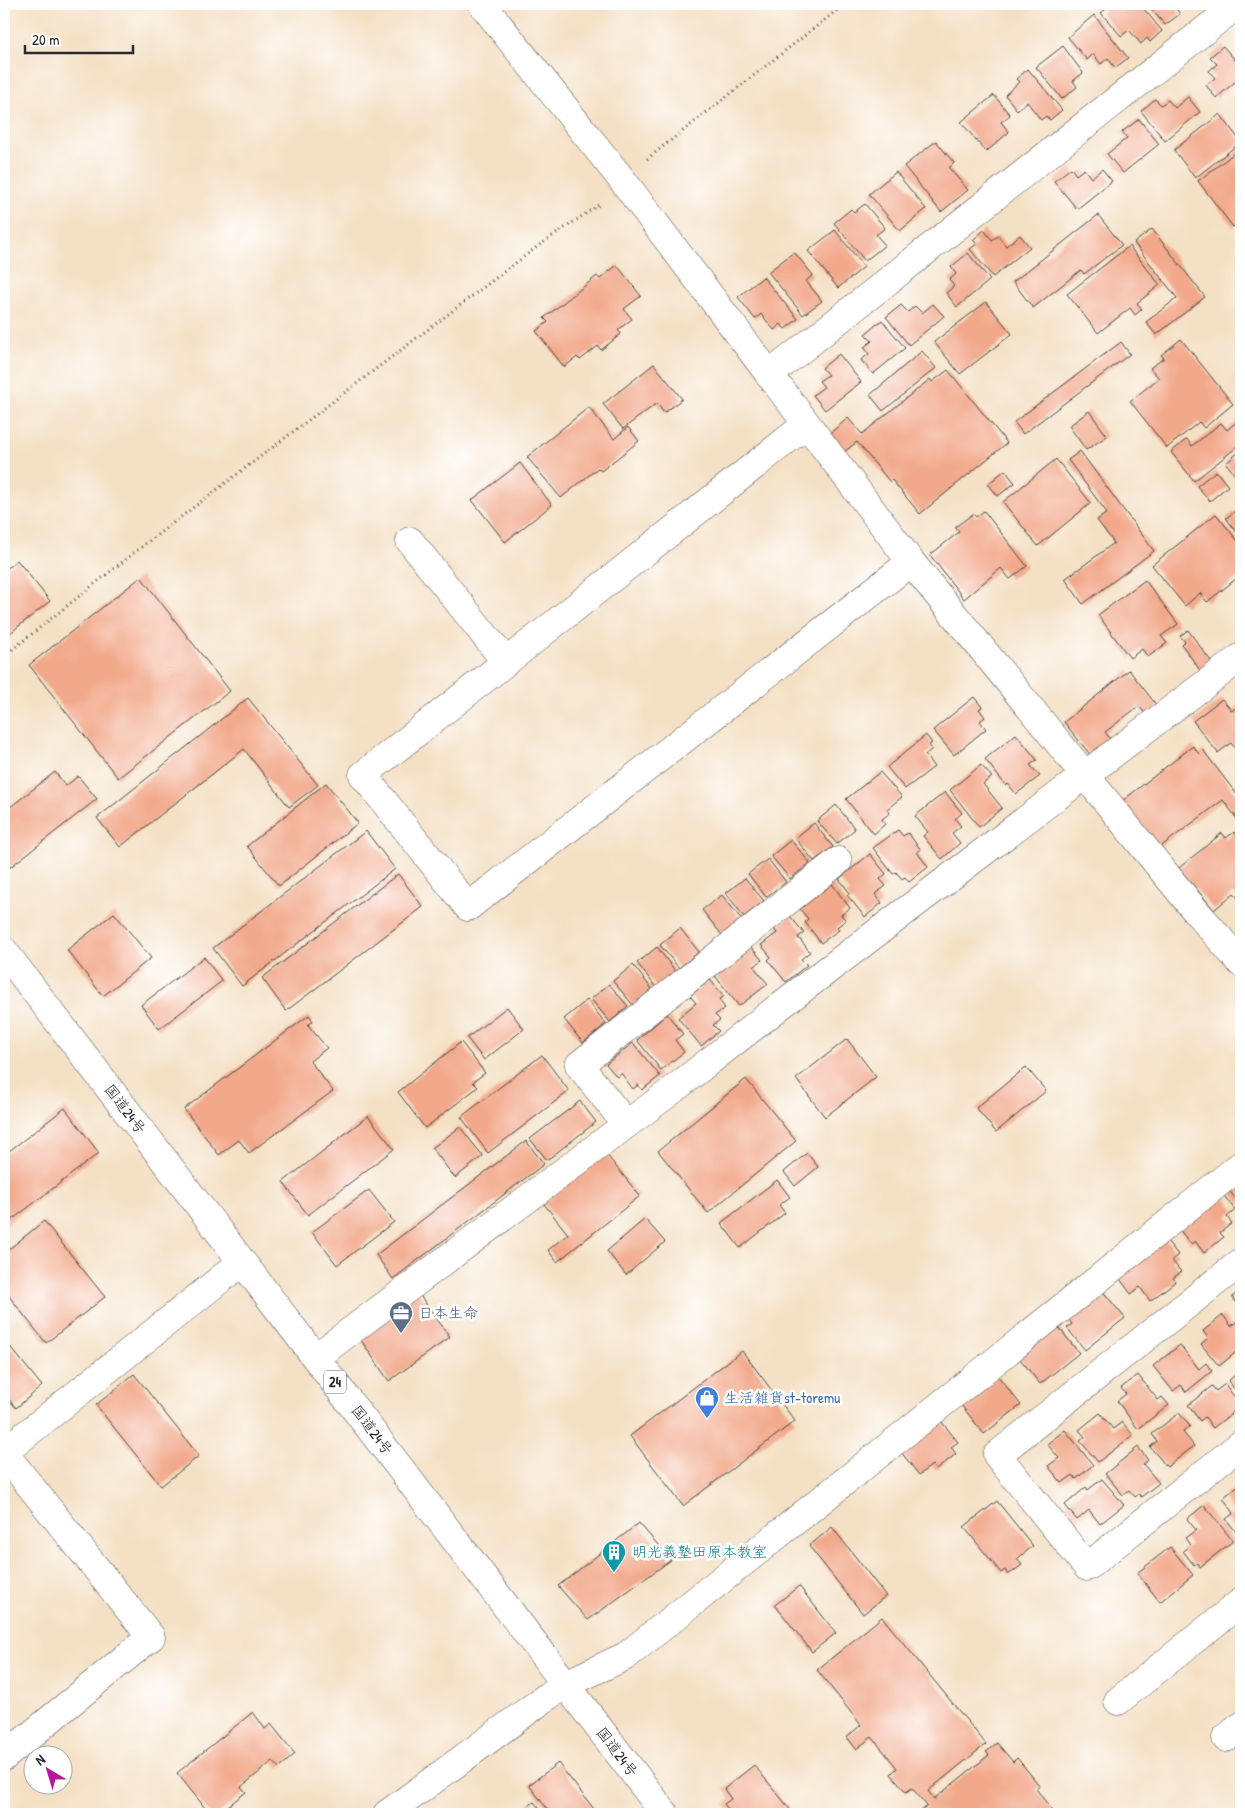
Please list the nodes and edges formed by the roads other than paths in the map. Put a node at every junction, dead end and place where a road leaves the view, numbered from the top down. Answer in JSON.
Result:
{"nodes":[{"id":1,"x":482,"y":4,"type":"edge"},
{"id":2,"x":1240,"y":5,"type":"edge"},
{"id":3,"x":769,"y":375,"type":"junction"},
{"id":4,"x":807,"y":424,"type":"junction"},
{"id":5,"x":410,"y":541,"type":"dead end"},
{"id":6,"x":911,"y":562,"type":"junction"},
{"id":7,"x":1241,"y":657,"type":"edge"},
{"id":8,"x":506,"y":662,"type":"junction"},
{"id":9,"x":1086,"y":774,"type":"junction"},
{"id":10,"x":838,"y":861,"type":"dead end"},
{"id":11,"x":4,"y":951,"type":"edge"},
{"id":12,"x":1241,"y":963,"type":"edge"},
{"id":13,"x":626,"y":1124,"type":"junction"},
{"id":14,"x":1241,"y":1164,"type":"edge"},
{"id":15,"x":242,"y":1262,"type":"junction"},
{"id":16,"x":1241,"y":1262,"type":"edge"},
{"id":17,"x":316,"y":1357,"type":"junction"},
{"id":18,"x":1241,"y":1444,"type":"edge"},
{"id":19,"x":4,"y":1452,"type":"edge"},
{"id":20,"x":1241,"y":1602,"type":"edge"},
{"id":21,"x":566,"y":1684,"type":"junction"},
{"id":22,"x":1118,"y":1701,"type":"dead end"},
{"id":23,"x":4,"y":1757,"type":"edge"},
{"id":24,"x":388,"y":1814,"type":"edge"},
{"id":25,"x":665,"y":1814,"type":"edge"}],
"edges":[{"from":1,"to":3,"type":"main road"},
{"from":2,"to":3,"type":"main road"},
{"from":3,"to":4,"type":"main road"},
{"from":4,"to":6,"type":"main road"},
{"from":4,"to":8,"type":"main road"},
{"from":5,"to":8,"type":"main road"},
{"from":6,"to":8,"type":"main road"},
{"from":6,"to":9,"type":"main road"},
{"from":7,"to":9,"type":"main road"},
{"from":9,"to":12,"type":"main road"},
{"from":9,"to":13,"type":"main road"},
{"from":10,"to":13,"type":"main road"},
{"from":11,"to":15,"type":"main road","name":"国道24号","number":"24"},
{"from":13,"to":17,"type":"main road"},
{"from":14,"to":21,"type":"main road"},
{"from":15,"to":17,"type":"main road","name":"国道24号","number":"24"},
{"from":15,"to":19,"type":"main road"},
{"from":16,"to":18,"type":"main road"},
{"from":17,"to":21,"type":"main road","name":"国道24号","number":"24"},
{"from":19,"to":23,"type":"main road"},
{"from":20,"to":22,"type":"main road"},
{"from":21,"to":24,"type":"main road"},
{"from":21,"to":25,"type":"main road","name":"国道24号","number":"24"}]}
